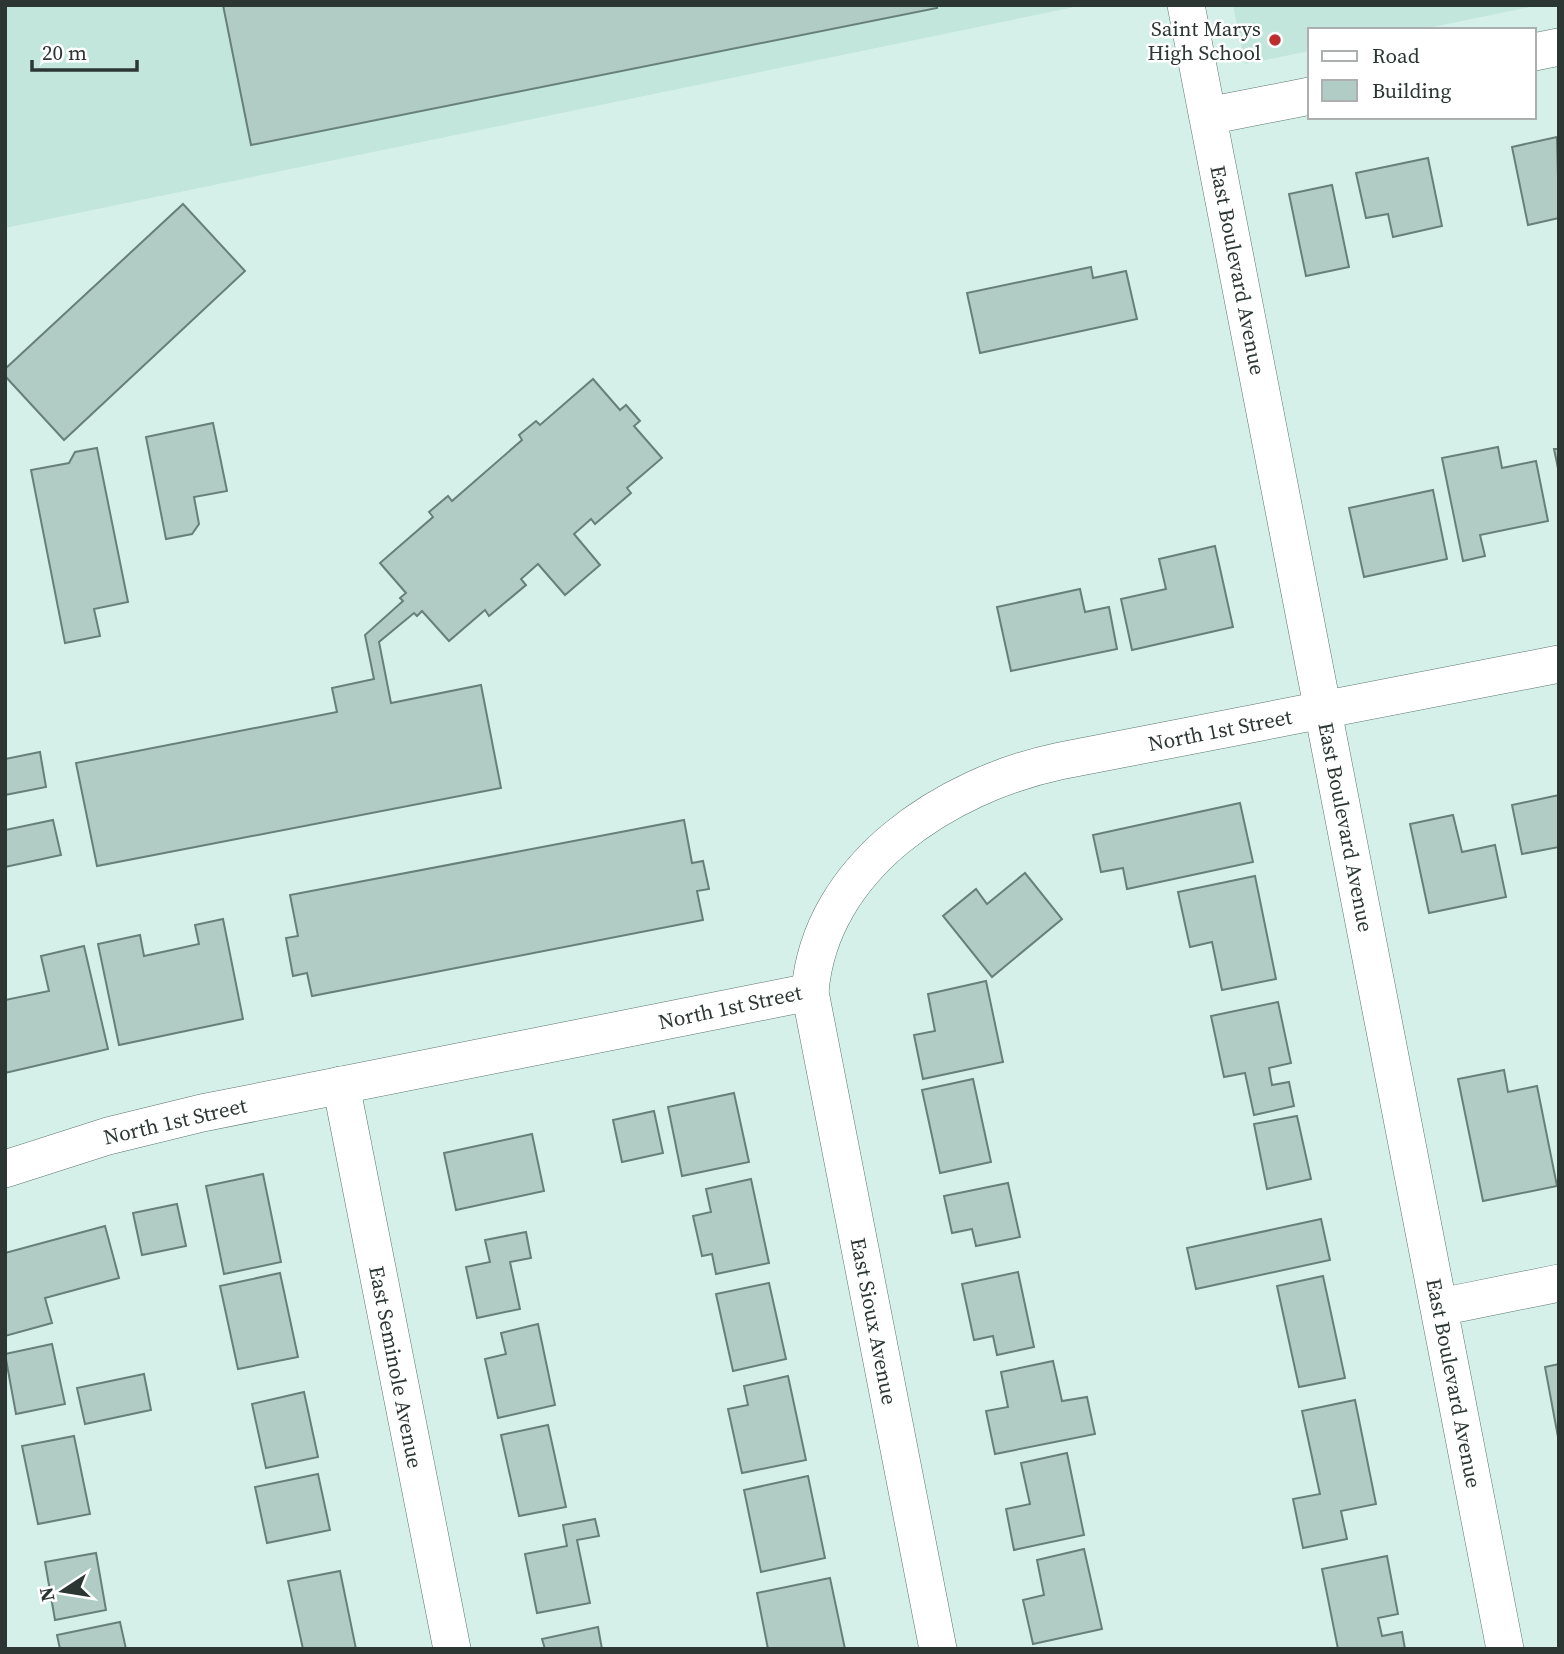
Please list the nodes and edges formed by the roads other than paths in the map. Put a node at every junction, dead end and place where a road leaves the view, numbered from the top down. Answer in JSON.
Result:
{"nodes":[{"id":1,"x":1186,"y":5,"type":"edge"},
{"id":2,"x":1559,"y":47,"type":"edge"},
{"id":3,"x":1536,"y":52,"type":"edge"},
{"id":4,"x":1308,"y":96,"type":"edge"},
{"id":5,"x":1208,"y":116,"type":"junction"},
{"id":6,"x":1559,"y":664,"type":"edge"},
{"id":7,"x":1323,"y":711,"type":"junction"},
{"id":8,"x":810,"y":992,"type":"junction"},
{"id":9,"x":341,"y":1085,"type":"junction"},
{"id":10,"x":5,"y":1169,"type":"edge"},
{"id":11,"x":1559,"y":1283,"type":"edge"},
{"id":12,"x":1440,"y":1307,"type":"junction"},
{"id":13,"x":452,"y":1649,"type":"edge"},
{"id":14,"x":938,"y":1649,"type":"edge"},
{"id":15,"x":1505,"y":1649,"type":"edge"}],
"edges":[{"from":1,"to":5,"type":"street","name":"East Boulevard Avenue"},
{"from":2,"to":3,"type":"street"},
{"from":4,"to":5,"type":"street"},
{"from":5,"to":7,"type":"street","name":"East Boulevard Avenue"},
{"from":6,"to":7,"type":"street","name":"North 1st Street"},
{"from":7,"to":8,"type":"street","name":"North 1st Street"},
{"from":7,"to":12,"type":"street","name":"East Boulevard Avenue"},
{"from":8,"to":9,"type":"street","name":"North 1st Street"},
{"from":8,"to":14,"type":"street","name":"East Sioux Avenue"},
{"from":9,"to":10,"type":"street","name":"North 1st Street"},
{"from":9,"to":13,"type":"street","name":"East Seminole Avenue"},
{"from":11,"to":12,"type":"street"},
{"from":12,"to":15,"type":"street","name":"East Boulevard Avenue"}]}
